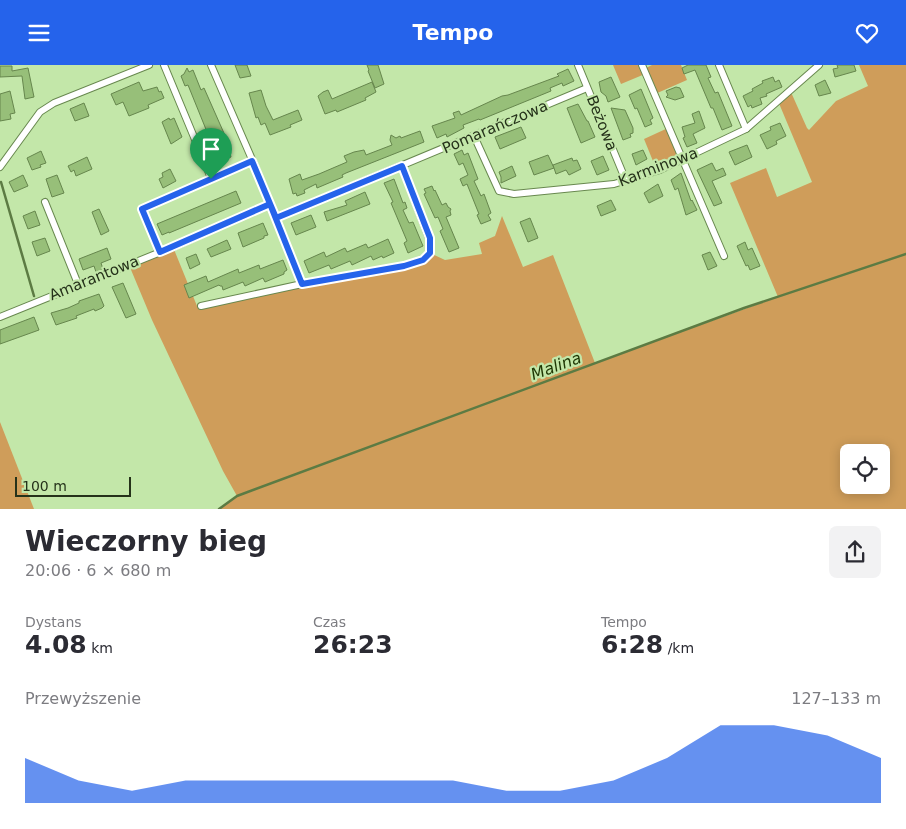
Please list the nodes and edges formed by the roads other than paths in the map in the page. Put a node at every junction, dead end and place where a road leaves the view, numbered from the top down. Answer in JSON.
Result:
{"nodes":[{"id":1,"x":149,"y":65,"type":"edge"},
{"id":2,"x":164,"y":65,"type":"edge"},
{"id":3,"x":211,"y":65,"type":"edge"},
{"id":4,"x":578,"y":65,"type":"edge"},
{"id":5,"x":642,"y":65,"type":"edge"},
{"id":6,"x":719,"y":65,"type":"edge"},
{"id":7,"x":819,"y":65,"type":"edge"},
{"id":8,"x":588,"y":88,"type":"junction"},
{"id":9,"x":746,"y":129,"type":"junction"},
{"id":10,"x":474,"y":136,"type":"junction"},
{"id":11,"x":2,"y":160,"type":"edge"},
{"id":12,"x":682,"y":160,"type":"junction"},
{"id":13,"x":252,"y":161,"type":"junction"},
{"id":14,"x":402,"y":166,"type":"junction"},
{"id":15,"x":0,"y":167,"type":"edge"},
{"id":16,"x":211,"y":179,"type":"junction"},
{"id":17,"x":626,"y":181,"type":"junction"},
{"id":18,"x":45,"y":202,"type":"dead end"},
{"id":19,"x":270,"y":204,"type":"junction"},
{"id":20,"x":276,"y":218,"type":"junction"},
{"id":21,"x":160,"y":252,"type":"junction"},
{"id":22,"x":724,"y":256,"type":"dead end"},
{"id":23,"x":78,"y":284,"type":"junction"},
{"id":24,"x":302,"y":284,"type":"junction"},
{"id":25,"x":202,"y":306,"type":"dead end"},
{"id":26,"x":0,"y":317,"type":"edge"}],
"edges":[{"from":1,"to":11,"type":"street"},
{"from":2,"to":16,"type":"street"},
{"from":3,"to":13,"type":"street"},
{"from":4,"to":8,"type":"street","name":"Beżowa"},
{"from":5,"to":12,"type":"street"},
{"from":6,"to":9,"type":"street"},
{"from":7,"to":9,"type":"street","name":"Karminowa"},
{"from":8,"to":10,"type":"street","name":"Pomarańczowa"},
{"from":8,"to":17,"type":"street","name":"Beżowa"},
{"from":9,"to":12,"type":"street","name":"Karminowa"},
{"from":10,"to":14,"type":"street","name":"Pomarańczowa"},
{"from":10,"to":17,"type":"street","name":"Karminowa"},
{"from":11,"to":15,"type":"street"},
{"from":12,"to":17,"type":"street","name":"Karminowa"},
{"from":12,"to":22,"type":"street"},
{"from":13,"to":16,"type":"street"},
{"from":13,"to":19,"type":"street"},
{"from":14,"to":20,"type":"street","name":"Pomarańczowa"},
{"from":14,"to":24,"type":"street"},
{"from":16,"to":21,"type":"street"},
{"from":18,"to":23,"type":"street"},
{"from":19,"to":20,"type":"street"},
{"from":19,"to":21,"type":"street","name":"Amarantowa"},
{"from":20,"to":24,"type":"street"},
{"from":21,"to":23,"type":"street","name":"Amarantowa"},
{"from":23,"to":26,"type":"street","name":"Amarantowa"},
{"from":24,"to":25,"type":"street"}]}
